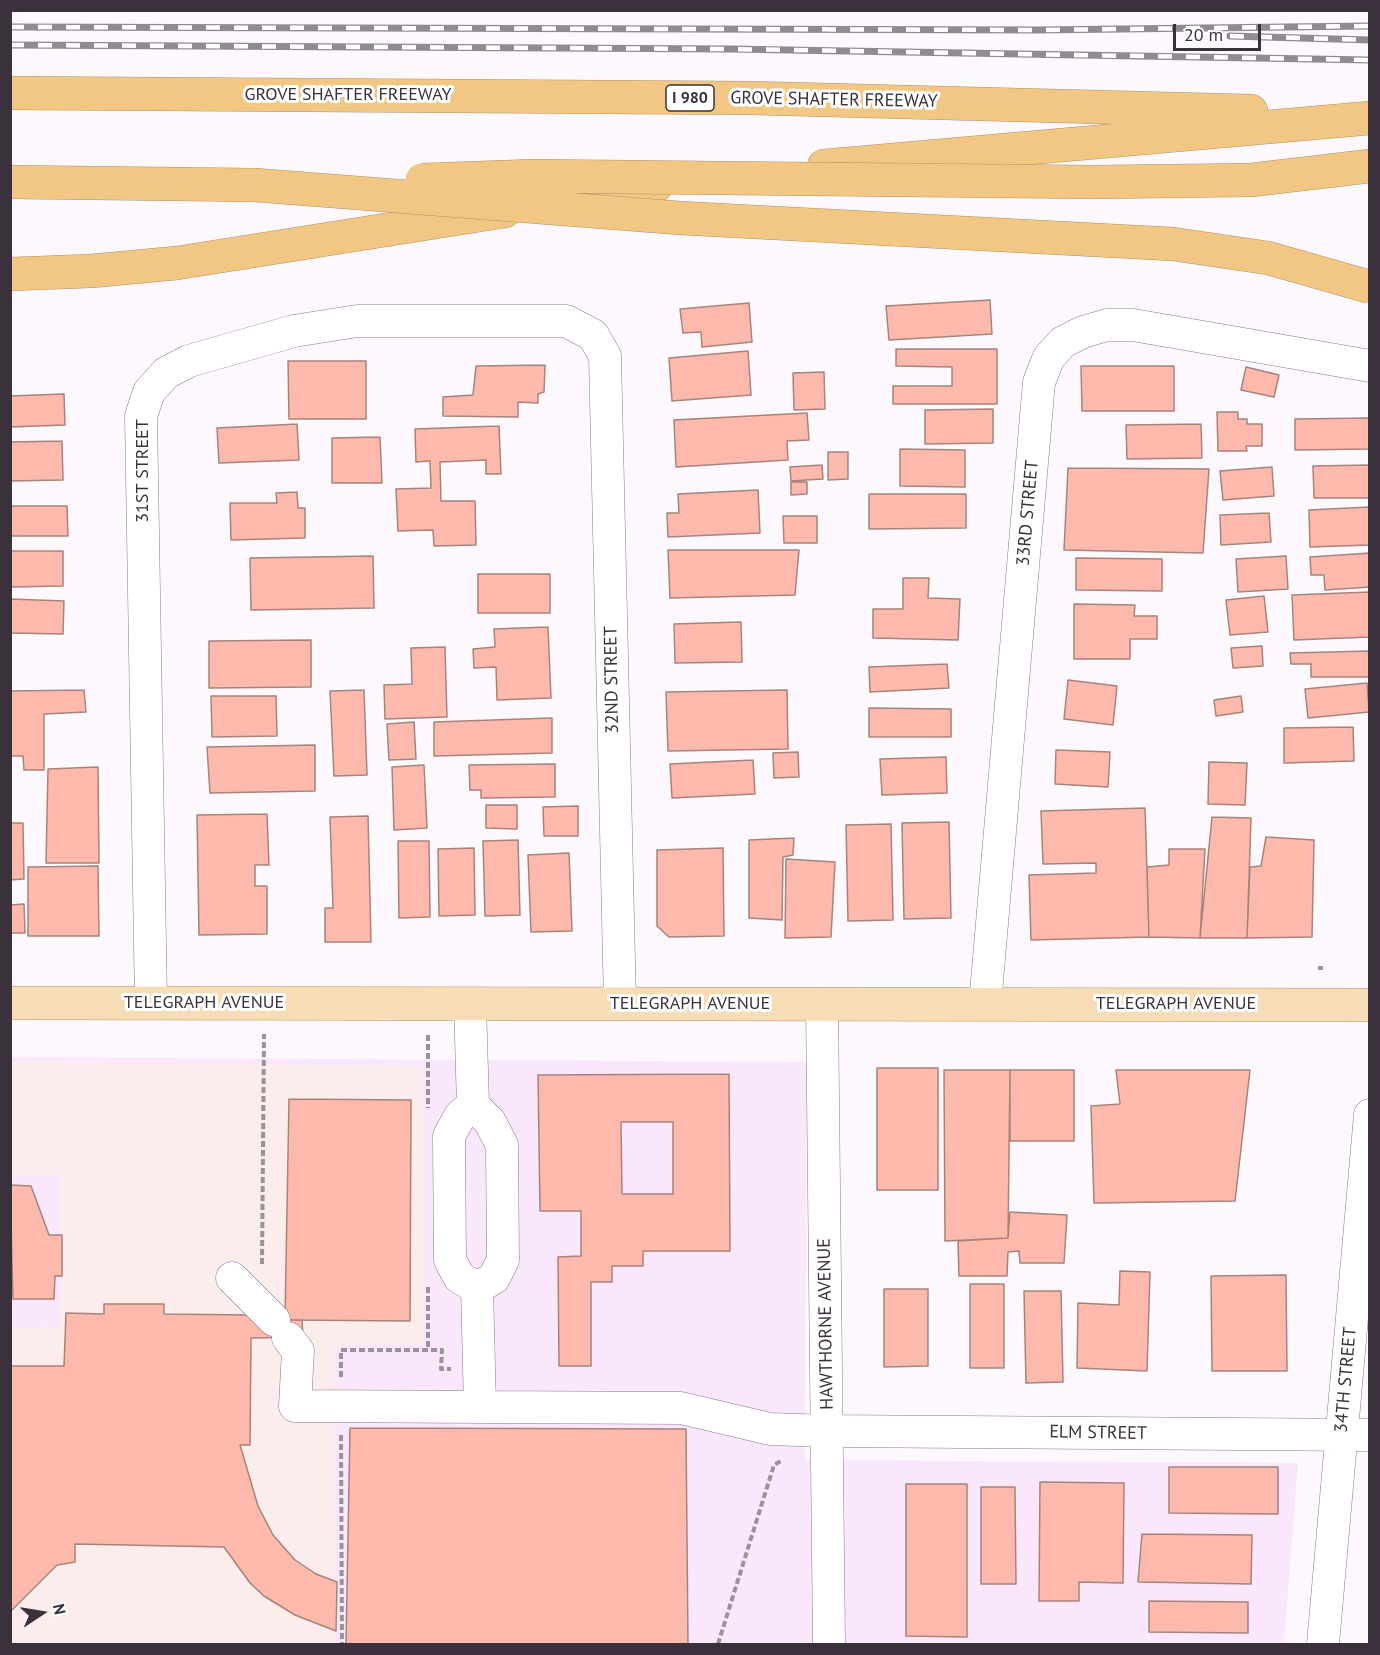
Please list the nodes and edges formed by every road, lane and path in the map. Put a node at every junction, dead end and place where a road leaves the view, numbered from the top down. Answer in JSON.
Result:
{"nodes":[{"id":1,"x":10,"y":93,"type":"edge"},
{"id":2,"x":1370,"y":116,"type":"edge"},
{"id":3,"x":1370,"y":166,"type":"edge"},
{"id":4,"x":10,"y":182,"type":"edge"},
{"id":5,"x":255,"y":185,"type":"junction"},
{"id":6,"x":10,"y":274,"type":"edge"},
{"id":7,"x":1370,"y":287,"type":"edge"},
{"id":8,"x":605,"y":356,"type":"joint"},
{"id":9,"x":1370,"y":366,"type":"edge"},
{"id":10,"x":10,"y":1003,"type":"edge"},
{"id":11,"x":151,"y":1003,"type":"junction"},
{"id":12,"x":265,"y":1004,"type":"junction"},
{"id":13,"x":470,"y":1004,"type":"junction"},
{"id":14,"x":620,"y":1004,"type":"junction"},
{"id":15,"x":822,"y":1004,"type":"junction"},
{"id":16,"x":985,"y":1004,"type":"junction"},
{"id":17,"x":1370,"y":1005,"type":"edge"},
{"id":18,"x":473,"y":1105,"type":"junction"},
{"id":19,"x":1370,"y":1115,"type":"edge"},
{"id":20,"x":262,"y":1266,"type":"dead end"},
{"id":21,"x":232,"y":1278,"type":"dead end"},
{"id":22,"x":477,"y":1288,"type":"junction"},
{"id":23,"x":455,"y":1369,"type":"dead end"},
{"id":24,"x":341,"y":1405,"type":"junction"},
{"id":25,"x":480,"y":1406,"type":"junction"},
{"id":26,"x":827,"y":1431,"type":"junction"},
{"id":27,"x":1355,"y":1435,"type":"edge"},
{"id":28,"x":783,"y":1460,"type":"dead end"},
{"id":29,"x":342,"y":1644,"type":"edge"},
{"id":30,"x":718,"y":1644,"type":"edge"},
{"id":31,"x":829,"y":1644,"type":"edge"},
{"id":32,"x":1323,"y":1644,"type":"edge"}],
"edges":[{"from":1,"to":2,"type":"highway","name":"GROVE SHAFTER FREEWAY","number":"I 980"},
{"from":2,"to":6,"type":"highway"},
{"from":3,"to":5,"type":"highway","bridge":true},
{"from":4,"to":5,"type":"highway"},
{"from":5,"to":7,"type":"highway","bridge":true},
{"from":8,"to":11,"type":"street","name":"31ST STREET"},
{"from":8,"to":14,"type":"street","name":"32ND STREET"},
{"from":9,"to":16,"type":"street","name":"33RD STREET"},
{"from":10,"to":11,"type":"main road","name":"TELEGRAPH AVENUE"},
{"from":11,"to":12,"type":"main road","name":"TELEGRAPH AVENUE"},
{"from":12,"to":13,"type":"main road","name":"TELEGRAPH AVENUE"},
{"from":12,"to":20,"type":"path"},
{"from":13,"to":14,"type":"main road","name":"TELEGRAPH AVENUE"},
{"from":13,"to":18,"type":"street"},
{"from":14,"to":15,"type":"main road","name":"TELEGRAPH AVENUE"},
{"from":15,"to":16,"type":"main road","name":"TELEGRAPH AVENUE"},
{"from":15,"to":26,"type":"street","name":"HAWTHORNE AVENUE"},
{"from":16,"to":17,"type":"main road","name":"TELEGRAPH AVENUE"},
{"from":18,"to":22,"type":"street"},
{"from":18,"to":22,"type":"street"},
{"from":19,"to":27,"type":"street","name":"34TH STREET"},
{"from":21,"to":24,"type":"street","name":"ELM STREET"},
{"from":22,"to":25,"type":"street"},
{"from":23,"to":24,"type":"path"},
{"from":24,"to":25,"type":"street","name":"ELM STREET"},
{"from":24,"to":29,"type":"path"},
{"from":25,"to":26,"type":"street","name":"ELM STREET"},
{"from":26,"to":27,"type":"street","name":"ELM STREET"},
{"from":26,"to":31,"type":"street","name":"HAWTHORNE AVENUE"},
{"from":27,"to":32,"type":"street","name":"34TH STREET"},
{"from":28,"to":30,"type":"path"}]}
